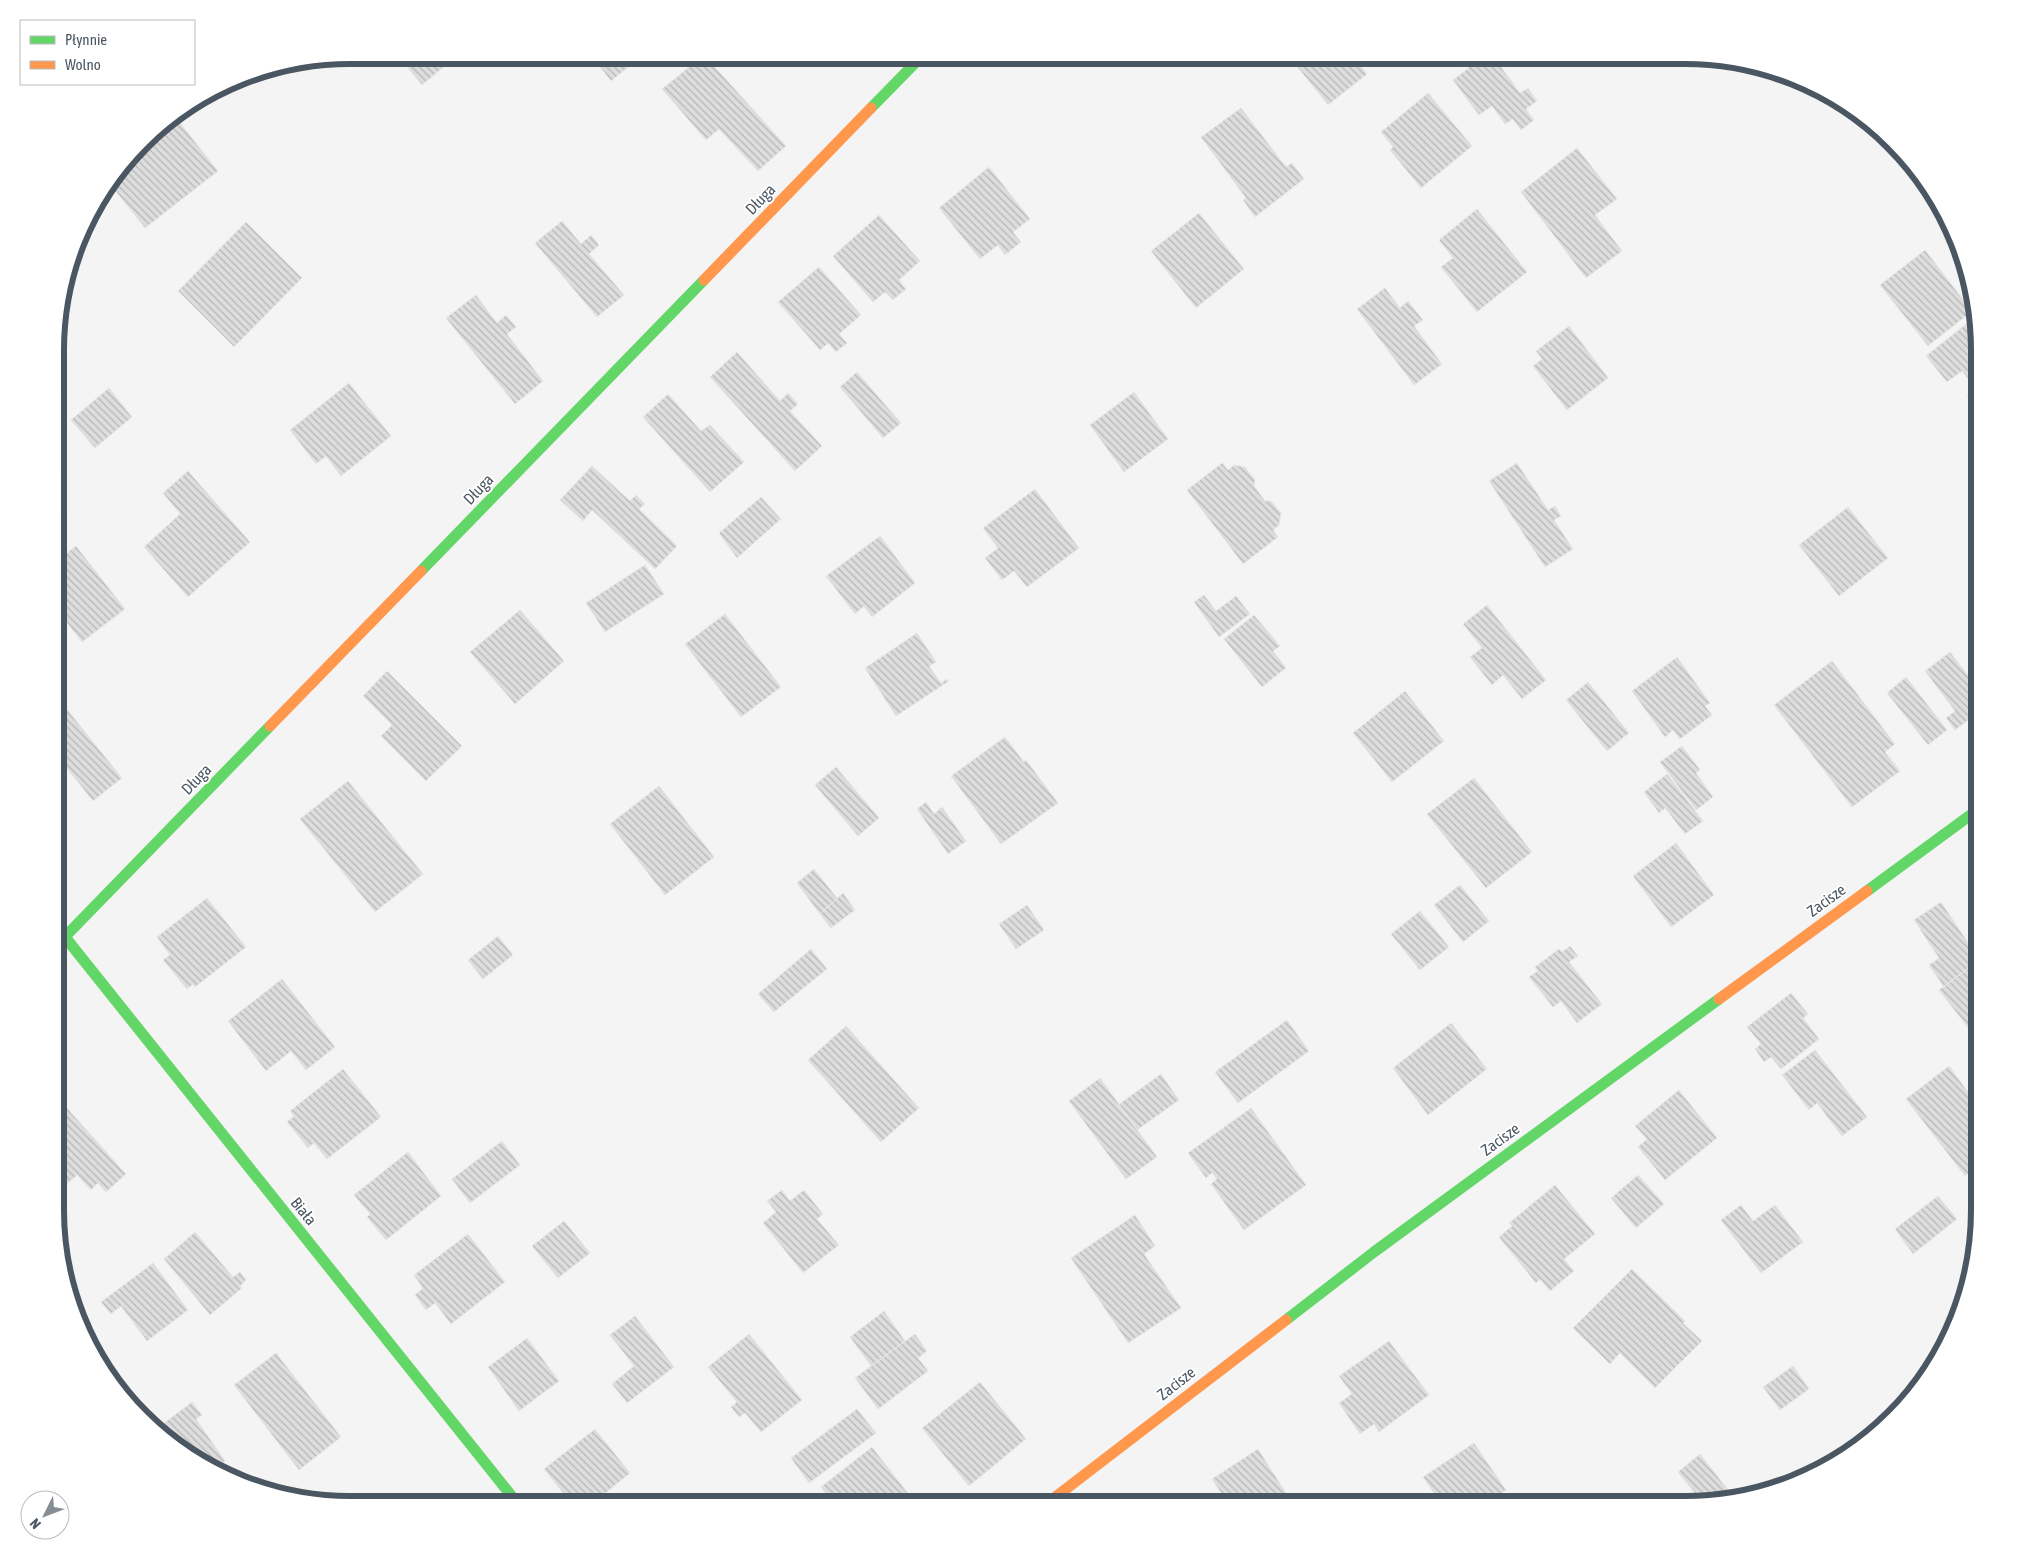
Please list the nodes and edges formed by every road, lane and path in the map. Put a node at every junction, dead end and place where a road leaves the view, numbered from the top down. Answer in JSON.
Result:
{"nodes":[{"id":1,"x":914,"y":64,"type":"edge"},
{"id":2,"x":1971,"y":815,"type":"edge"},
{"id":3,"x":64,"y":938,"type":"edge"},
{"id":4,"x":64,"y":947,"type":"edge"},
{"id":5,"x":511,"y":1496,"type":"edge"},
{"id":6,"x":1057,"y":1496,"type":"edge"}],
"edges":[{"from":1,"to":3,"type":"street","name":"Długa"},
{"from":2,"to":6,"type":"street","name":"Zacisze"},
{"from":4,"to":5,"type":"street","name":"Biała"}]}
